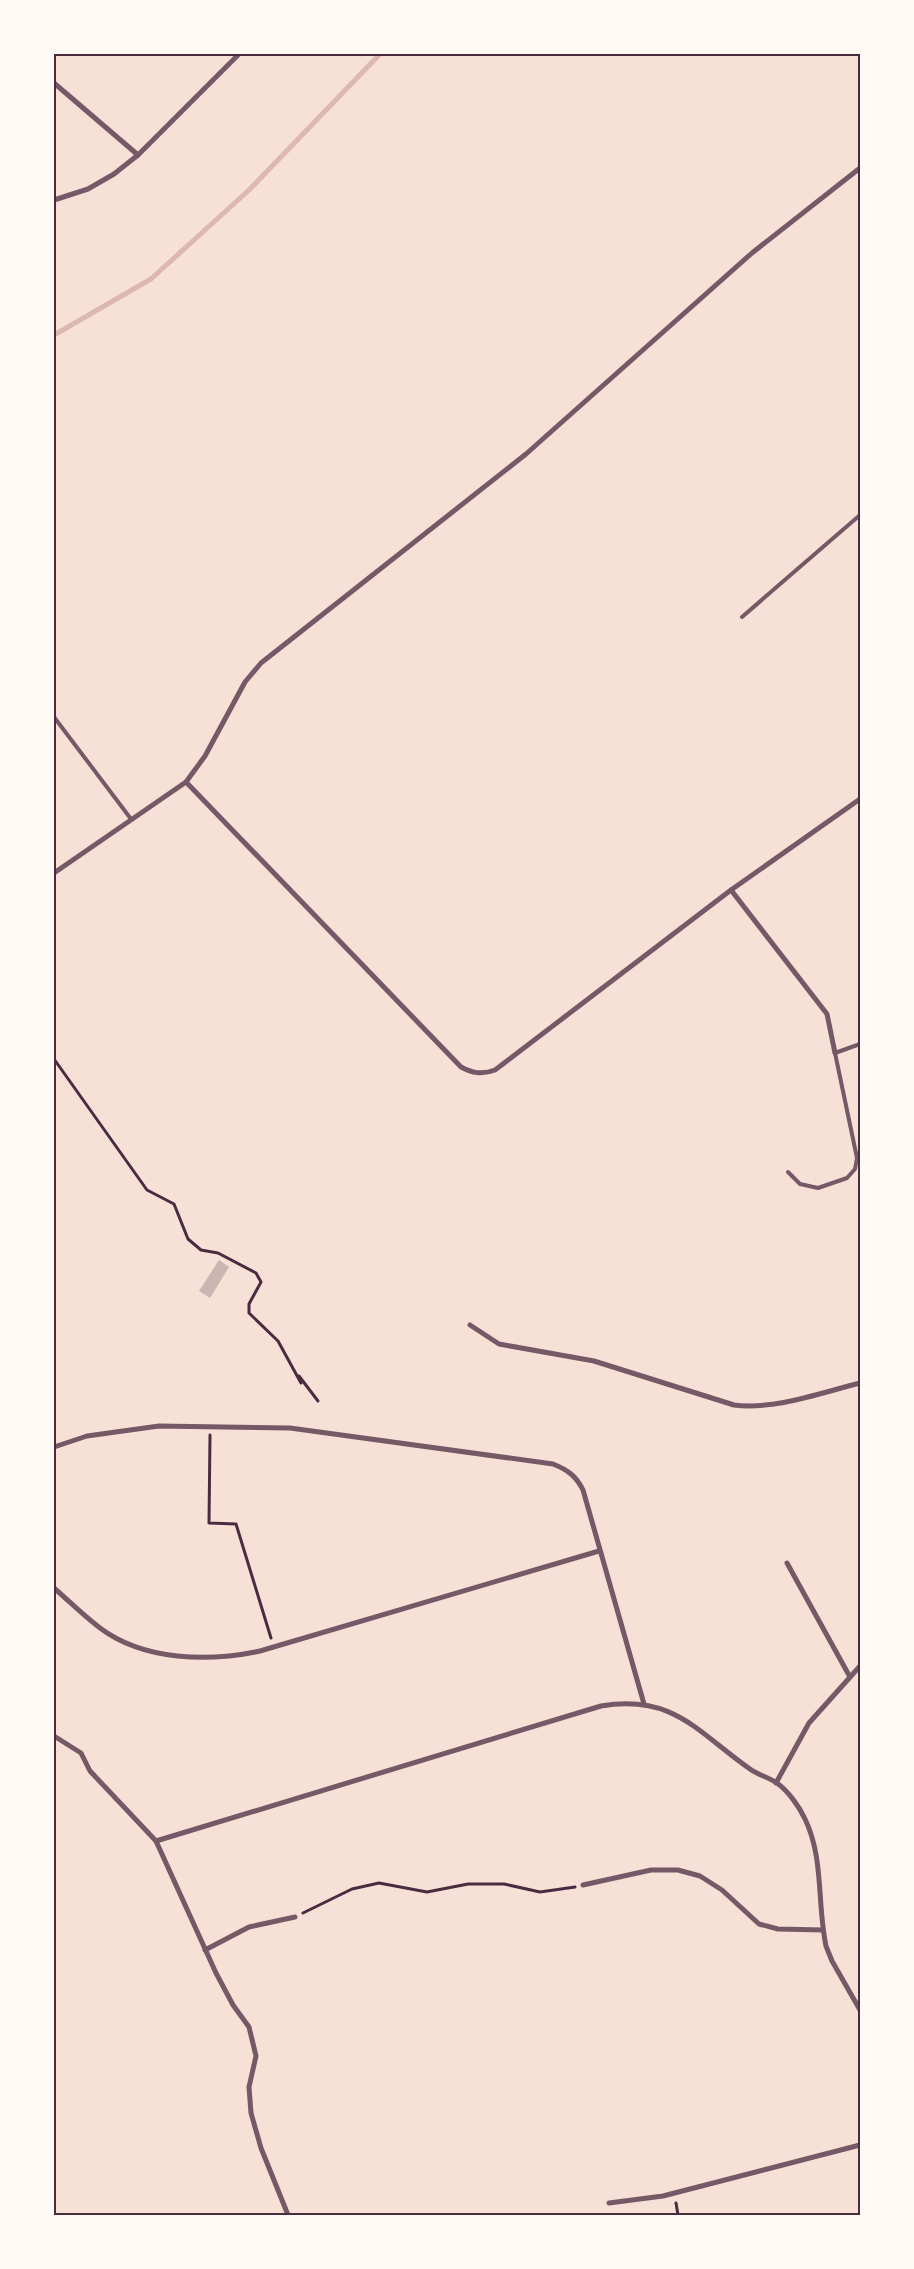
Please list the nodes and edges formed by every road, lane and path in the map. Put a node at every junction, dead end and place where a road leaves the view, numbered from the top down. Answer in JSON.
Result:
{"nodes":[{"id":1,"x":238,"y":54,"type":"edge"},
{"id":2,"x":54,"y":82,"type":"edge"},
{"id":3,"x":138,"y":155,"type":"junction"},
{"id":4,"x":860,"y":168,"type":"edge"},
{"id":5,"x":54,"y":200,"type":"edge"},
{"id":6,"x":860,"y":515,"type":"edge"},
{"id":7,"x":742,"y":617,"type":"dead end"},
{"id":8,"x":54,"y":717,"type":"edge"},
{"id":9,"x":186,"y":782,"type":"junction"},
{"id":10,"x":860,"y":799,"type":"edge"},
{"id":11,"x":131,"y":819,"type":"junction"},
{"id":12,"x":54,"y":873,"type":"edge"},
{"id":13,"x":731,"y":890,"type":"junction"},
{"id":14,"x":860,"y":1044,"type":"edge"},
{"id":15,"x":835,"y":1053,"type":"junction"},
{"id":16,"x":54,"y":1060,"type":"edge"},
{"id":17,"x":788,"y":1172,"type":"dead end"},
{"id":18,"x":470,"y":1325,"type":"dead end"},
{"id":19,"x":298,"y":1376,"type":"junction"},
{"id":20,"x":301,"y":1383,"type":"dead end"},
{"id":21,"x":860,"y":1383,"type":"edge"},
{"id":22,"x":318,"y":1401,"type":"dead end"},
{"id":23,"x":210,"y":1427,"type":"junction"},
{"id":24,"x":54,"y":1447,"type":"edge"},
{"id":25,"x":599,"y":1551,"type":"junction"},
{"id":26,"x":787,"y":1563,"type":"dead end"},
{"id":27,"x":54,"y":1588,"type":"edge"},
{"id":28,"x":274,"y":1647,"type":"junction"},
{"id":29,"x":860,"y":1666,"type":"edge"},
{"id":30,"x":850,"y":1677,"type":"junction"},
{"id":31,"x":644,"y":1704,"type":"junction"},
{"id":32,"x":54,"y":1736,"type":"edge"},
{"id":33,"x":776,"y":1783,"type":"junction"},
{"id":34,"x":156,"y":1841,"type":"junction"},
{"id":35,"x":583,"y":1886,"type":"joint"},
{"id":36,"x":295,"y":1917,"type":"joint"},
{"id":37,"x":823,"y":1930,"type":"junction"},
{"id":38,"x":205,"y":1950,"type":"junction"},
{"id":39,"x":860,"y":2010,"type":"edge"},
{"id":40,"x":860,"y":2145,"type":"edge"},
{"id":41,"x":608,"y":2203,"type":"dead end"},
{"id":42,"x":288,"y":2215,"type":"edge"}],
"edges":[{"from":1,"to":3,"type":"street"},
{"from":2,"to":3,"type":"street"},
{"from":3,"to":5,"type":"street"},
{"from":4,"to":9,"type":"street"},
{"from":6,"to":7,"type":"lane"},
{"from":8,"to":11,"type":"lane"},
{"from":9,"to":11,"type":"street"},
{"from":9,"to":13,"type":"street"},
{"from":10,"to":13,"type":"street"},
{"from":11,"to":12,"type":"street"},
{"from":13,"to":15,"type":"street"},
{"from":14,"to":15,"type":"lane"},
{"from":15,"to":17,"type":"lane"},
{"from":16,"to":19,"type":"path"},
{"from":18,"to":21,"type":"street"},
{"from":19,"to":20,"type":"path"},
{"from":19,"to":22,"type":"path"},
{"from":23,"to":24,"type":"street"},
{"from":23,"to":25,"type":"street"},
{"from":23,"to":28,"type":"path"},
{"from":25,"to":28,"type":"street"},
{"from":25,"to":31,"type":"street"},
{"from":26,"to":30,"type":"street"},
{"from":27,"to":28,"type":"street"},
{"from":29,"to":30,"type":"street"},
{"from":30,"to":33,"type":"street"},
{"from":31,"to":33,"type":"street"},
{"from":31,"to":34,"type":"street"},
{"from":32,"to":34,"type":"street"},
{"from":33,"to":37,"type":"street"},
{"from":34,"to":38,"type":"street"},
{"from":35,"to":36,"type":"path"},
{"from":35,"to":37,"type":"street"},
{"from":36,"to":38,"type":"street"},
{"from":37,"to":39,"type":"street"},
{"from":38,"to":42,"type":"street"},
{"from":40,"to":41,"type":"street"}]}
